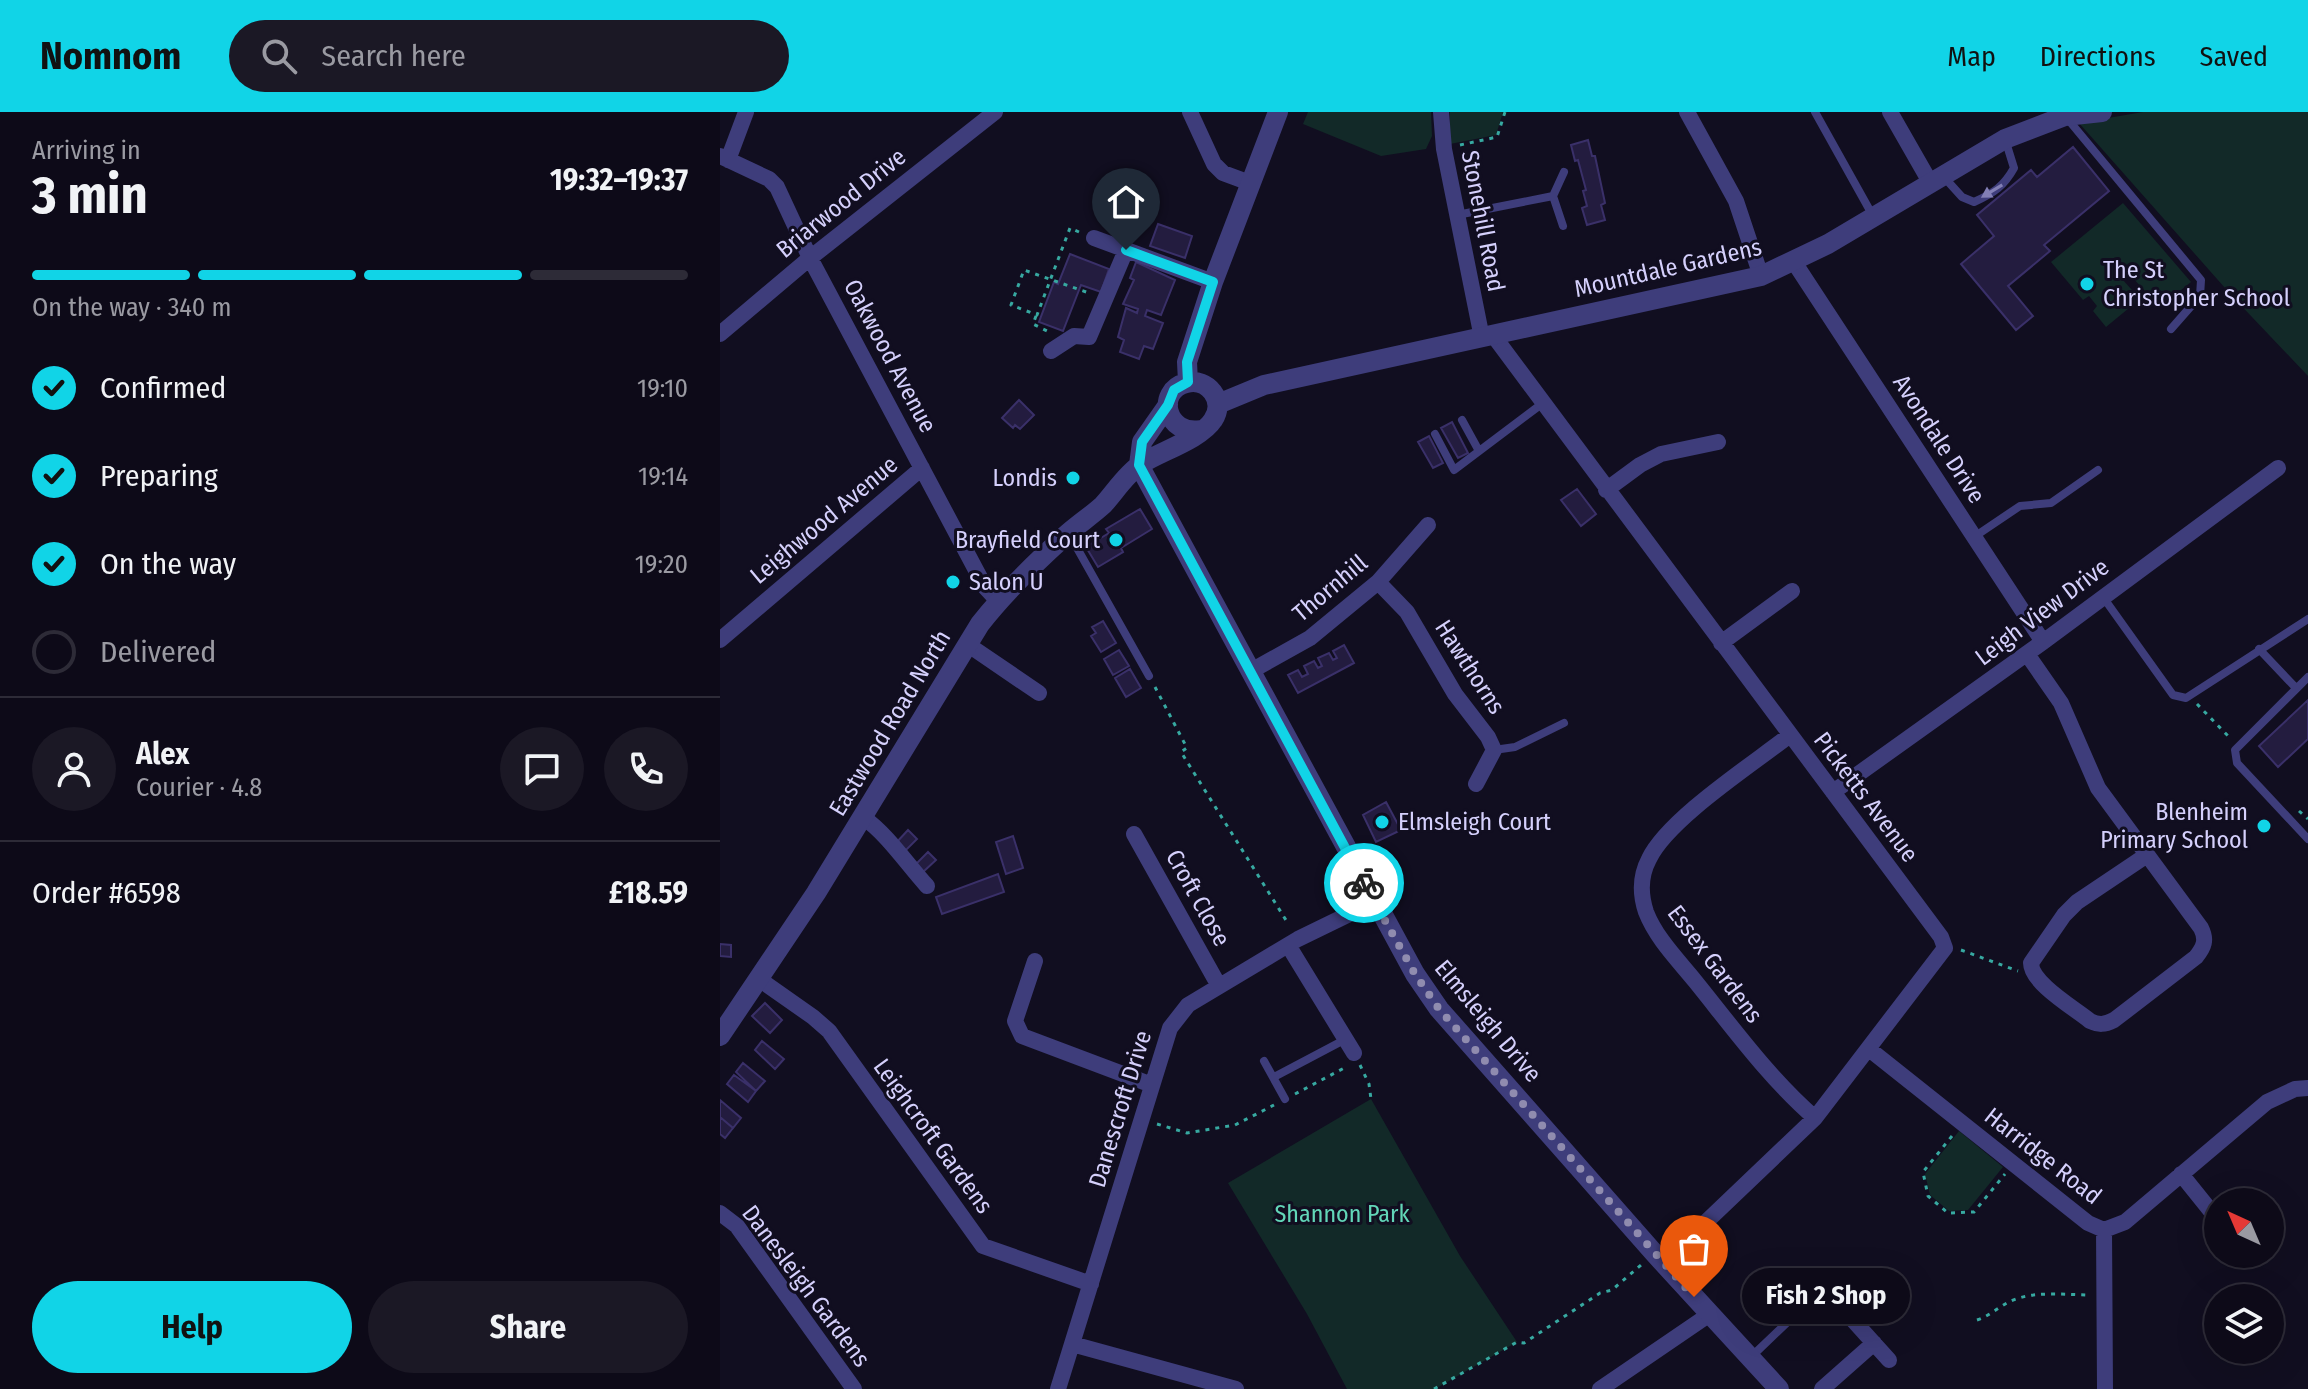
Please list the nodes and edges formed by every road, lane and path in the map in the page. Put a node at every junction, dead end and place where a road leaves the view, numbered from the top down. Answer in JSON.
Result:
{"nodes":[{"id":1,"x":746,"y":112,"type":"edge"},
{"id":2,"x":995,"y":112,"type":"edge"},
{"id":3,"x":1190,"y":112,"type":"edge"},
{"id":4,"x":1278,"y":112,"type":"edge"},
{"id":5,"x":1441,"y":112,"type":"edge"},
{"id":6,"x":1505,"y":112,"type":"edge"},
{"id":7,"x":1687,"y":112,"type":"edge"},
{"id":8,"x":1815,"y":112,"type":"edge"},
{"id":9,"x":1890,"y":112,"type":"edge"},
{"id":10,"x":2102,"y":112,"type":"edge"},
{"id":11,"x":2065,"y":114,"type":"edge"},
{"id":12,"x":2005,"y":139,"type":"junction"},
{"id":13,"x":1444,"y":149,"type":"junction"},
{"id":14,"x":724,"y":158,"type":"edge"},
{"id":15,"x":1564,"y":172,"type":"dead end"},
{"id":16,"x":1936,"y":178,"type":"junction"},
{"id":17,"x":1250,"y":183,"type":"junction"},
{"id":18,"x":1553,"y":196,"type":"junction"},
{"id":19,"x":1457,"y":215,"type":"junction"},
{"id":20,"x":1874,"y":218,"type":"junction"},
{"id":21,"x":1563,"y":226,"type":"dead end"},
{"id":22,"x":1094,"y":238,"type":"joint"},
{"id":23,"x":1126,"y":250,"type":"junction"},
{"id":24,"x":810,"y":258,"type":"junction"},
{"id":25,"x":1794,"y":262,"type":"junction"},
{"id":26,"x":1761,"y":276,"type":"junction"},
{"id":27,"x":1051,"y":280,"type":"junction"},
{"id":28,"x":1213,"y":282,"type":"junction"},
{"id":29,"x":1105,"y":299,"type":"junction"},
{"id":30,"x":1037,"y":315,"type":"junction"},
{"id":31,"x":2171,"y":329,"type":"dead end"},
{"id":32,"x":720,"y":334,"type":"edge"},
{"id":33,"x":1487,"y":337,"type":"junction"},
{"id":34,"x":1056,"y":348,"type":"joint"},
{"id":35,"x":1188,"y":382,"type":"junction"},
{"id":36,"x":1543,"y":403,"type":"junction"},
{"id":37,"x":1218,"y":404,"type":"junction"},
{"id":38,"x":1168,"y":405,"type":"junction"},
{"id":39,"x":1462,"y":420,"type":"dead end"},
{"id":40,"x":1201,"y":430,"type":"junction"},
{"id":41,"x":1435,"y":434,"type":"dead end"},
{"id":42,"x":1718,"y":442,"type":"dead end"},
{"id":43,"x":1479,"y":451,"type":"junction"},
{"id":44,"x":1139,"y":465,"type":"junction"},
{"id":45,"x":922,"y":468,"type":"junction"},
{"id":46,"x":2278,"y":468,"type":"dead end"},
{"id":47,"x":2098,"y":470,"type":"dead end"},
{"id":48,"x":1606,"y":490,"type":"junction"},
{"id":49,"x":1428,"y":525,"type":"dead end"},
{"id":50,"x":1065,"y":536,"type":"junction"},
{"id":51,"x":1974,"y":537,"type":"junction"},
{"id":52,"x":1378,"y":582,"type":"junction"},
{"id":53,"x":1792,"y":591,"type":"dead end"},
{"id":54,"x":2103,"y":596,"type":"junction"},
{"id":55,"x":998,"y":601,"type":"junction"},
{"id":56,"x":2308,"y":619,"type":"edge"},
{"id":57,"x":720,"y":640,"type":"edge"},
{"id":58,"x":2043,"y":642,"type":"junction"},
{"id":59,"x":1721,"y":643,"type":"junction"},
{"id":60,"x":967,"y":644,"type":"junction"},
{"id":61,"x":2259,"y":649,"type":"junction"},
{"id":62,"x":2027,"y":654,"type":"junction"},
{"id":63,"x":1251,"y":671,"type":"junction"},
{"id":64,"x":1149,"y":676,"type":"joint"},
{"id":65,"x":2308,"y":677,"type":"edge"},
{"id":66,"x":2296,"y":688,"type":"junction"},
{"id":67,"x":1039,"y":693,"type":"dead end"},
{"id":68,"x":1564,"y":723,"type":"dead end"},
{"id":69,"x":1790,"y":735,"type":"junction"},
{"id":70,"x":1494,"y":750,"type":"junction"},
{"id":71,"x":1476,"y":784,"type":"dead end"},
{"id":72,"x":1833,"y":792,"type":"junction"},
{"id":73,"x":864,"y":818,"type":"junction"},
{"id":74,"x":1134,"y":834,"type":"dead end"},
{"id":75,"x":2308,"y":839,"type":"edge"},
{"id":76,"x":2147,"y":855,"type":"junction"},
{"id":77,"x":927,"y":886,"type":"dead end"},
{"id":78,"x":1374,"y":902,"type":"junction"},
{"id":79,"x":1293,"y":942,"type":"junction"},
{"id":80,"x":1945,"y":948,"type":"junction"},
{"id":81,"x":1035,"y":961,"type":"dead end"},
{"id":82,"x":2031,"y":971,"type":"junction"},
{"id":83,"x":759,"y":979,"type":"junction"},
{"id":84,"x":1219,"y":986,"type":"junction"},
{"id":85,"x":720,"y":1036,"type":"edge"},
{"id":86,"x":1350,"y":1046,"type":"joint"},
{"id":87,"x":1869,"y":1049,"type":"junction"},
{"id":88,"x":1264,"y":1061,"type":"dead end"},
{"id":89,"x":1274,"y":1077,"type":"junction"},
{"id":90,"x":1152,"y":1085,"type":"junction"},
{"id":91,"x":2308,"y":1088,"type":"edge"},
{"id":92,"x":1285,"y":1099,"type":"junction"},
{"id":93,"x":1371,"y":1099,"type":"dead end"},
{"id":94,"x":1815,"y":1118,"type":"junction"},
{"id":95,"x":1142,"y":1119,"type":"junction"},
{"id":96,"x":1962,"y":1124,"type":"junction"},
{"id":97,"x":2012,"y":1165,"type":"junction"},
{"id":98,"x":2181,"y":1174,"type":"junction"},
{"id":99,"x":2204,"y":1203,"type":"edge"},
{"id":100,"x":720,"y":1213,"type":"edge"},
{"id":101,"x":2104,"y":1230,"type":"junction"},
{"id":102,"x":1659,"y":1258,"type":"junction"},
{"id":103,"x":1091,"y":1284,"type":"junction"},
{"id":104,"x":2104,"y":1294,"type":"junction"},
{"id":105,"x":1710,"y":1314,"type":"junction"},
{"id":106,"x":1850,"y":1314,"type":"joint"},
{"id":107,"x":1977,"y":1320,"type":"dead end"},
{"id":108,"x":1874,"y":1343,"type":"junction"},
{"id":109,"x":1072,"y":1344,"type":"junction"},
{"id":110,"x":1750,"y":1357,"type":"junction"},
{"id":111,"x":1889,"y":1360,"type":"dead end"},
{"id":112,"x":1167,"y":1370,"type":"junction"},
{"id":113,"x":2105,"y":1388,"type":"edge"},
{"id":114,"x":854,"y":1389,"type":"edge"},
{"id":115,"x":1058,"y":1389,"type":"edge"},
{"id":116,"x":1164,"y":1389,"type":"edge"},
{"id":117,"x":1236,"y":1389,"type":"edge"},
{"id":118,"x":1434,"y":1389,"type":"edge"},
{"id":119,"x":1600,"y":1389,"type":"edge"},
{"id":120,"x":1779,"y":1389,"type":"edge"},
{"id":121,"x":1822,"y":1389,"type":"edge"}],
"edges":[{"from":1,"to":14,"type":"street"},
{"from":2,"to":24,"type":"street","name":"Briarwood Drive"},
{"from":3,"to":17,"type":"street"},
{"from":4,"to":17,"type":"street"},
{"from":5,"to":13,"type":"street","name":"Stonehill Road"},
{"from":6,"to":13,"type":"path"},
{"from":7,"to":26,"type":"street"},
{"from":8,"to":20,"type":"lane"},
{"from":9,"to":16,"type":"street"},
{"from":10,"to":11,"type":"street","name":"Mountdale Gardens"},
{"from":11,"to":12,"type":"street","name":"Mountdale Gardens"},
{"from":11,"to":31,"type":"lane"},
{"from":12,"to":16,"type":"street","name":"Mountdale Gardens"},
{"from":12,"to":16,"type":"lane","one_way":true},
{"from":13,"to":19,"type":"street","name":"Stonehill Road"},
{"from":14,"to":24,"type":"street","name":"Oakwood Avenue"},
{"from":15,"to":18,"type":"lane"},
{"from":16,"to":20,"type":"street","name":"Mountdale Gardens"},
{"from":17,"to":28,"type":"street"},
{"from":18,"to":19,"type":"lane"},
{"from":18,"to":21,"type":"lane"},
{"from":19,"to":33,"type":"street","name":"Stonehill Road"},
{"from":20,"to":25,"type":"street","name":"Mountdale Gardens"},
{"from":22,"to":23,"type":"street"},
{"from":22,"to":27,"type":"path"},
{"from":23,"to":28,"type":"street"},
{"from":23,"to":29,"type":"street"},
{"from":24,"to":32,"type":"street","name":"Briarwood Drive"},
{"from":24,"to":45,"type":"street","name":"Oakwood Avenue"},
{"from":25,"to":26,"type":"street","name":"Mountdale Gardens"},
{"from":25,"to":51,"type":"street","name":"Avondale Drive"},
{"from":26,"to":33,"type":"street","name":"Mountdale Gardens"},
{"from":27,"to":29,"type":"path"},
{"from":27,"to":30,"type":"path"},
{"from":27,"to":30,"type":"path"},
{"from":28,"to":35,"type":"street"},
{"from":29,"to":34,"type":"street"},
{"from":30,"to":34,"type":"path"},
{"from":33,"to":36,"type":"street","name":"Picketts Avenue"},
{"from":33,"to":37,"type":"street","name":"Mountdale Gardens"},
{"from":35,"to":37,"type":"street"},
{"from":35,"to":38,"type":"street"},
{"from":36,"to":43,"type":"lane"},
{"from":36,"to":48,"type":"street","name":"Picketts Avenue"},
{"from":37,"to":40,"type":"street"},
{"from":38,"to":40,"type":"street"},
{"from":38,"to":44,"type":"street","name":"Eastwood Road North"},
{"from":39,"to":43,"type":"lane"},
{"from":40,"to":44,"type":"street","name":"Eastwood Road North"},
{"from":41,"to":43,"type":"lane"},
{"from":42,"to":48,"type":"street"},
{"from":44,"to":50,"type":"street","name":"Eastwood Road North"},
{"from":44,"to":63,"type":"street","name":"Elmsleigh Drive"},
{"from":45,"to":55,"type":"street","name":"Oakwood Avenue"},
{"from":45,"to":57,"type":"street","name":"Leighwood Avenue"},
{"from":46,"to":54,"type":"street","name":"Leigh View Drive"},
{"from":47,"to":51,"type":"lane"},
{"from":48,"to":59,"type":"street","name":"Picketts Avenue"},
{"from":49,"to":52,"type":"street","name":"Thornhill"},
{"from":50,"to":55,"type":"street","name":"Eastwood Road North"},
{"from":50,"to":64,"type":"lane"},
{"from":51,"to":58,"type":"street","name":"Avondale Drive"},
{"from":52,"to":63,"type":"street","name":"Thornhill"},
{"from":52,"to":70,"type":"street","name":"Hawthorns"},
{"from":53,"to":59,"type":"street"},
{"from":54,"to":58,"type":"street","name":"Leigh View Drive"},
{"from":54,"to":61,"type":"lane"},
{"from":55,"to":60,"type":"street","name":"Eastwood Road North"},
{"from":56,"to":61,"type":"lane"},
{"from":58,"to":62,"type":"street","name":"Leigh View Drive"},
{"from":59,"to":69,"type":"street","name":"Picketts Avenue"},
{"from":60,"to":67,"type":"street"},
{"from":60,"to":73,"type":"street","name":"Eastwood Road North"},
{"from":61,"to":66,"type":"lane"},
{"from":62,"to":72,"type":"street","name":"Leigh View Drive"},
{"from":62,"to":76,"type":"street"},
{"from":63,"to":78,"type":"street","name":"Elmsleigh Drive"},
{"from":64,"to":79,"type":"path"},
{"from":65,"to":66,"type":"lane"},
{"from":66,"to":75,"type":"lane"},
{"from":68,"to":70,"type":"lane"},
{"from":69,"to":72,"type":"street","name":"Picketts Avenue"},
{"from":69,"to":94,"type":"street","name":"Essex Gardens"},
{"from":70,"to":71,"type":"street","name":"Hawthorns"},
{"from":72,"to":80,"type":"street","name":"Picketts Avenue"},
{"from":73,"to":77,"type":"street"},
{"from":73,"to":83,"type":"street","name":"Eastwood Road North"},
{"from":74,"to":84,"type":"street","name":"Croft Close"},
{"from":76,"to":82,"type":"street"},
{"from":76,"to":82,"type":"street"},
{"from":78,"to":79,"type":"street","name":"Danescroft Drive"},
{"from":78,"to":102,"type":"street","name":"Elmsleigh Drive"},
{"from":79,"to":84,"type":"street","name":"Danescroft Drive"},
{"from":79,"to":86,"type":"street"},
{"from":80,"to":82,"type":"path"},
{"from":80,"to":87,"type":"street"},
{"from":81,"to":90,"type":"street"},
{"from":83,"to":85,"type":"street","name":"Eastwood Road North"},
{"from":83,"to":103,"type":"street","name":"Leighcroft Gardens"},
{"from":84,"to":90,"type":"street","name":"Danescroft Drive"},
{"from":86,"to":89,"type":"lane"},
{"from":87,"to":94,"type":"street"},
{"from":87,"to":96,"type":"street","name":"Harridge Road"},
{"from":88,"to":89,"type":"lane"},
{"from":89,"to":92,"type":"lane"},
{"from":90,"to":95,"type":"street","name":"Danescroft Drive"},
{"from":91,"to":98,"type":"street","name":"Harridge Road"},
{"from":92,"to":93,"type":"path"},
{"from":92,"to":95,"type":"path"},
{"from":94,"to":102,"type":"street"},
{"from":95,"to":103,"type":"street","name":"Danescroft Drive"},
{"from":96,"to":97,"type":"street","name":"Harridge Road"},
{"from":96,"to":97,"type":"path"},
{"from":97,"to":101,"type":"street","name":"Harridge Road"},
{"from":98,"to":99,"type":"street"},
{"from":98,"to":101,"type":"street","name":"Harridge Road"},
{"from":100,"to":114,"type":"street","name":"Danesleigh Gardens"},
{"from":101,"to":104,"type":"street"},
{"from":102,"to":105,"type":"street","name":"Elmsleigh Drive"},
{"from":102,"to":118,"type":"path"},
{"from":103,"to":109,"type":"street","name":"Danescroft Drive"},
{"from":104,"to":107,"type":"path"},
{"from":104,"to":113,"type":"street"},
{"from":105,"to":110,"type":"street","name":"Elmsleigh Drive"},
{"from":105,"to":119,"type":"street"},
{"from":106,"to":108,"type":"street"},
{"from":106,"to":110,"type":"lane"},
{"from":108,"to":111,"type":"street"},
{"from":108,"to":121,"type":"street"},
{"from":109,"to":112,"type":"street"},
{"from":109,"to":115,"type":"street","name":"Danescroft Drive"},
{"from":110,"to":120,"type":"street","name":"Elmsleigh Drive"},
{"from":112,"to":116,"type":"street"},
{"from":112,"to":117,"type":"street"}]}
